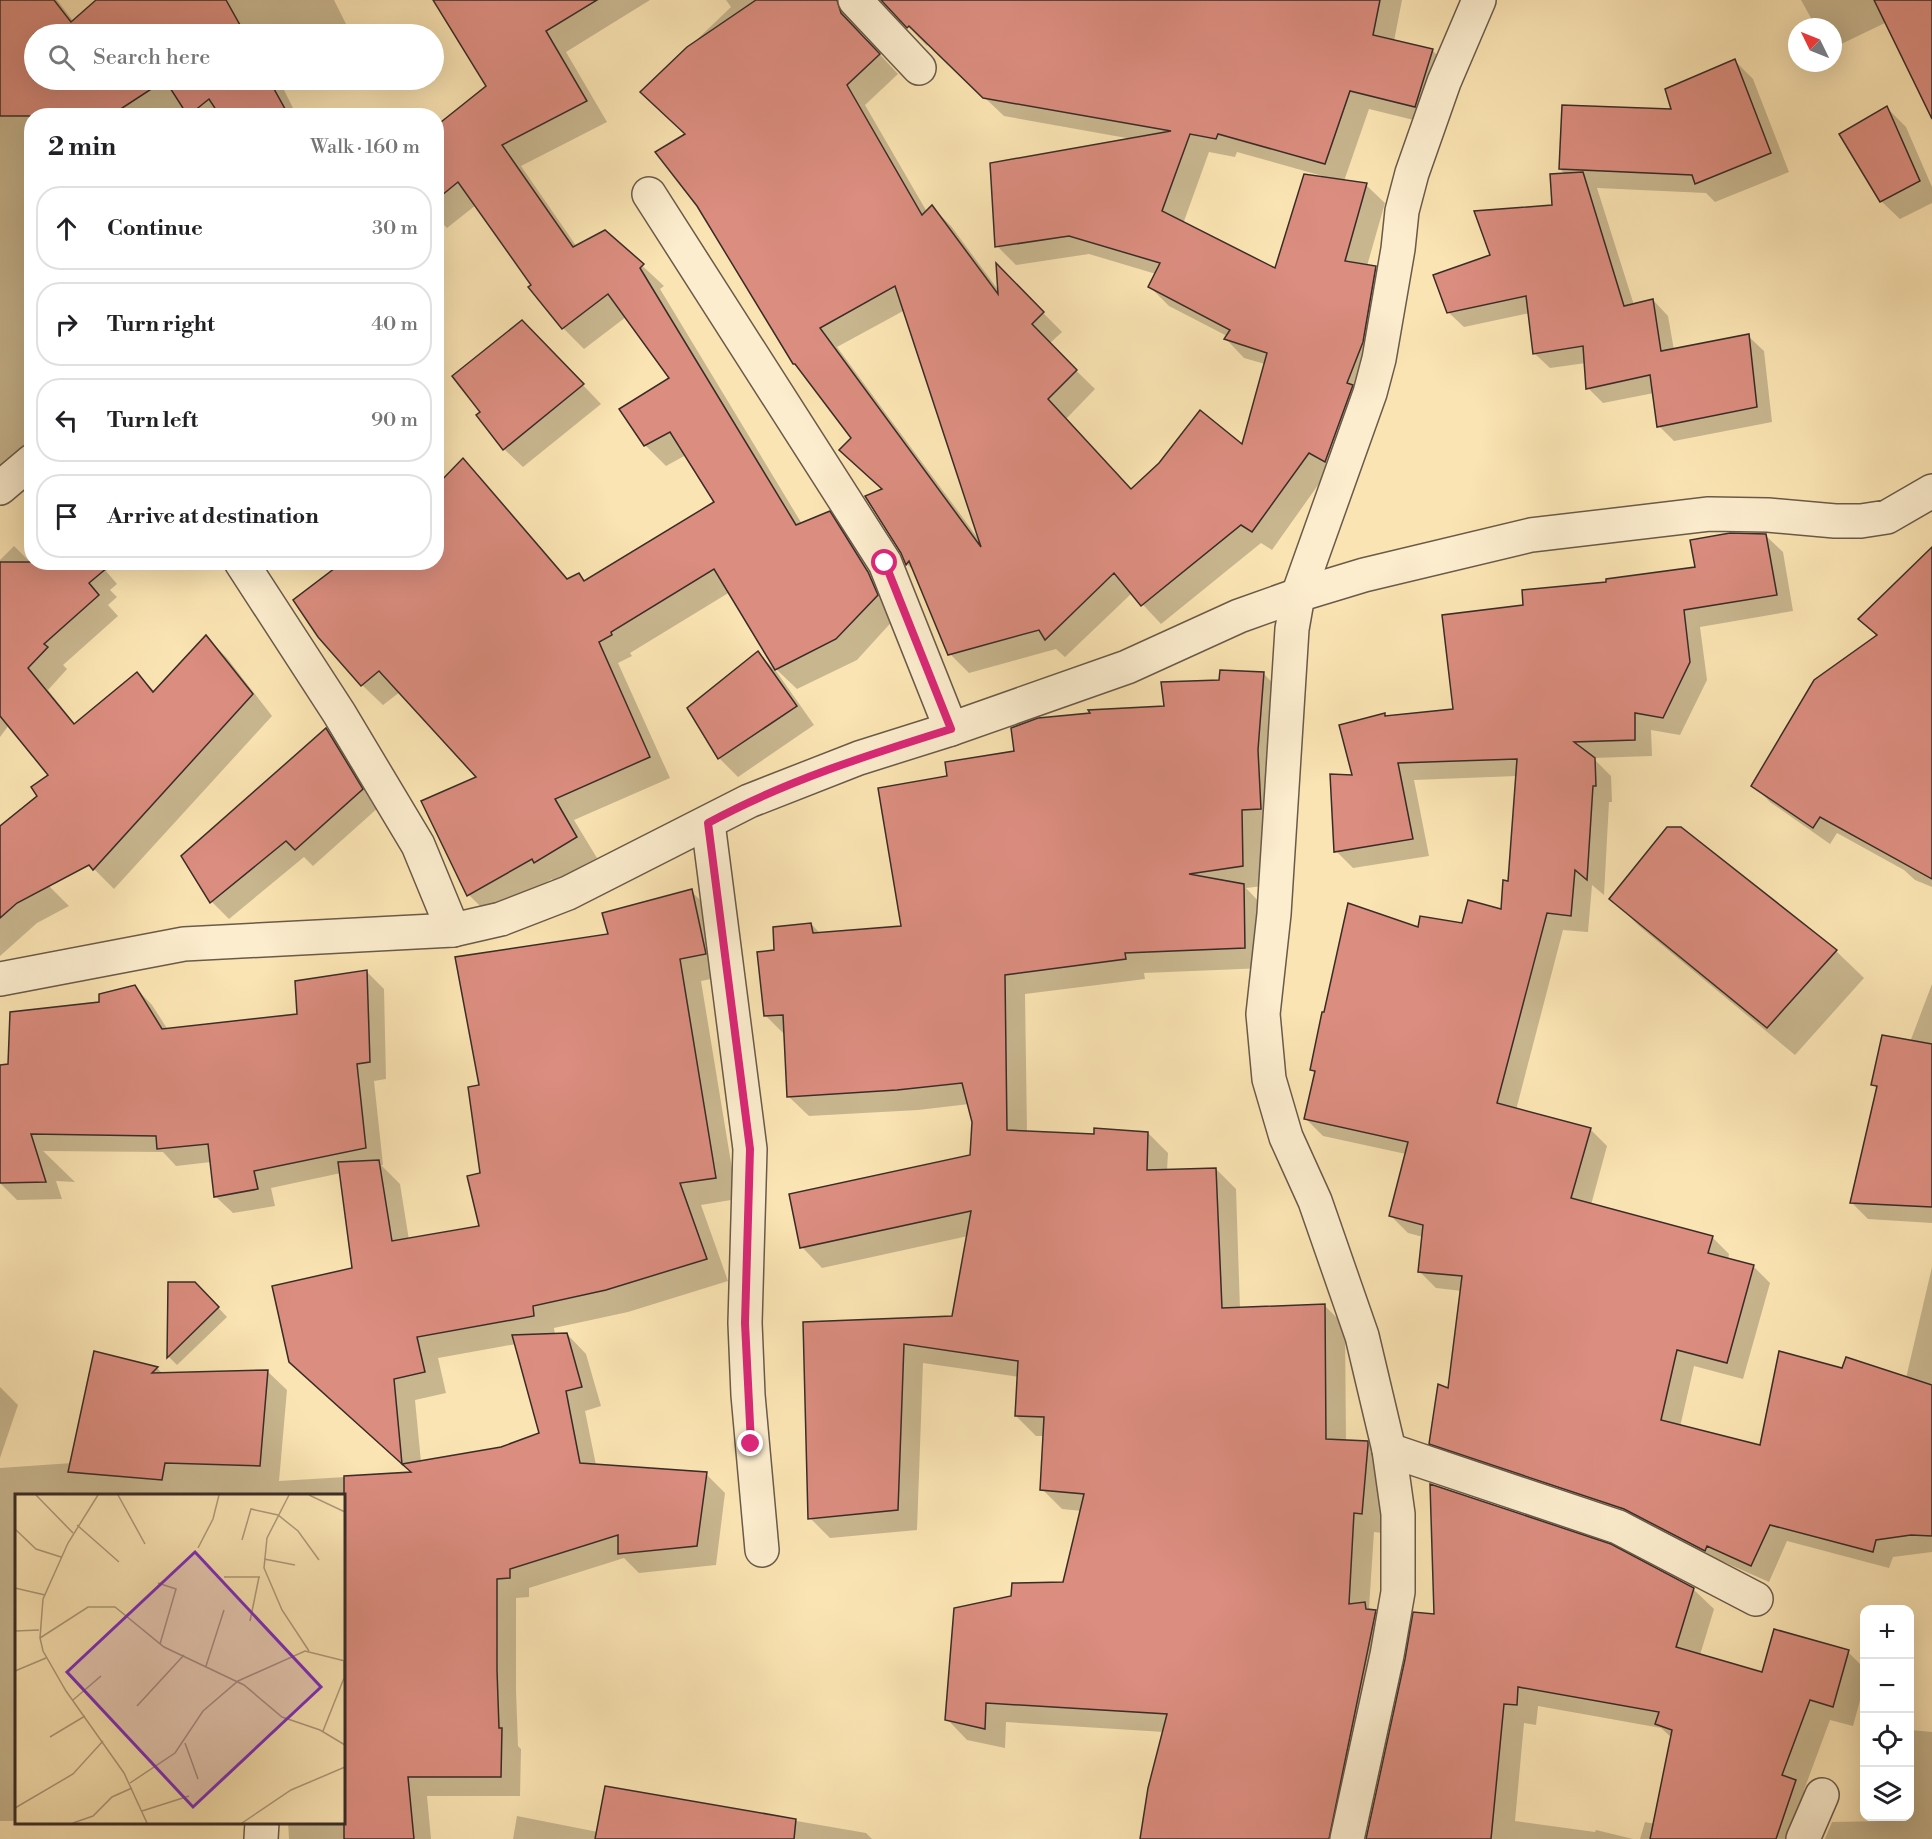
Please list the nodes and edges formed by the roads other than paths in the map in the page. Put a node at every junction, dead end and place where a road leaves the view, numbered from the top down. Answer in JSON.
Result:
{"nodes":[{"id":1,"x":855,"y":0,"type":"edge"},
{"id":2,"x":1479,"y":0,"type":"edge"},
{"id":3,"x":919,"y":68,"type":"dead end"},
{"id":4,"x":649,"y":194,"type":"dead end"},
{"id":5,"x":24,"y":468,"type":"edge"},
{"id":6,"x":0,"y":488,"type":"edge"},
{"id":7,"x":1932,"y":491,"type":"edge"},
{"id":8,"x":246,"y":570,"type":"edge"},
{"id":9,"x":1298,"y":595,"type":"junction"},
{"id":10,"x":951,"y":729,"type":"junction"},
{"id":11,"x":708,"y":823,"type":"junction"},
{"id":12,"x":453,"y":930,"type":"junction"},
{"id":13,"x":0,"y":979,"type":"edge"},
{"id":14,"x":1389,"y":1450,"type":"junction"},
{"id":15,"x":762,"y":1550,"type":"dead end"},
{"id":16,"x":1756,"y":1599,"type":"dead end"},
{"id":17,"x":1822,"y":1795,"type":"dead end"},
{"id":18,"x":262,"y":1824,"type":"edge"},
{"id":19,"x":261,"y":1839,"type":"edge"},
{"id":20,"x":1347,"y":1839,"type":"edge"},
{"id":21,"x":1803,"y":1839,"type":"edge"}],
"edges":[{"from":1,"to":3,"type":"street"},
{"from":2,"to":9,"type":"street"},
{"from":4,"to":10,"type":"street"},
{"from":5,"to":6,"type":"street"},
{"from":7,"to":9,"type":"street"},
{"from":8,"to":12,"type":"street"},
{"from":9,"to":10,"type":"street"},
{"from":9,"to":14,"type":"street"},
{"from":10,"to":11,"type":"street"},
{"from":11,"to":12,"type":"street"},
{"from":11,"to":15,"type":"street"},
{"from":12,"to":13,"type":"street"},
{"from":14,"to":16,"type":"street"},
{"from":14,"to":20,"type":"street"},
{"from":17,"to":21,"type":"street"},
{"from":18,"to":19,"type":"street"}]}
